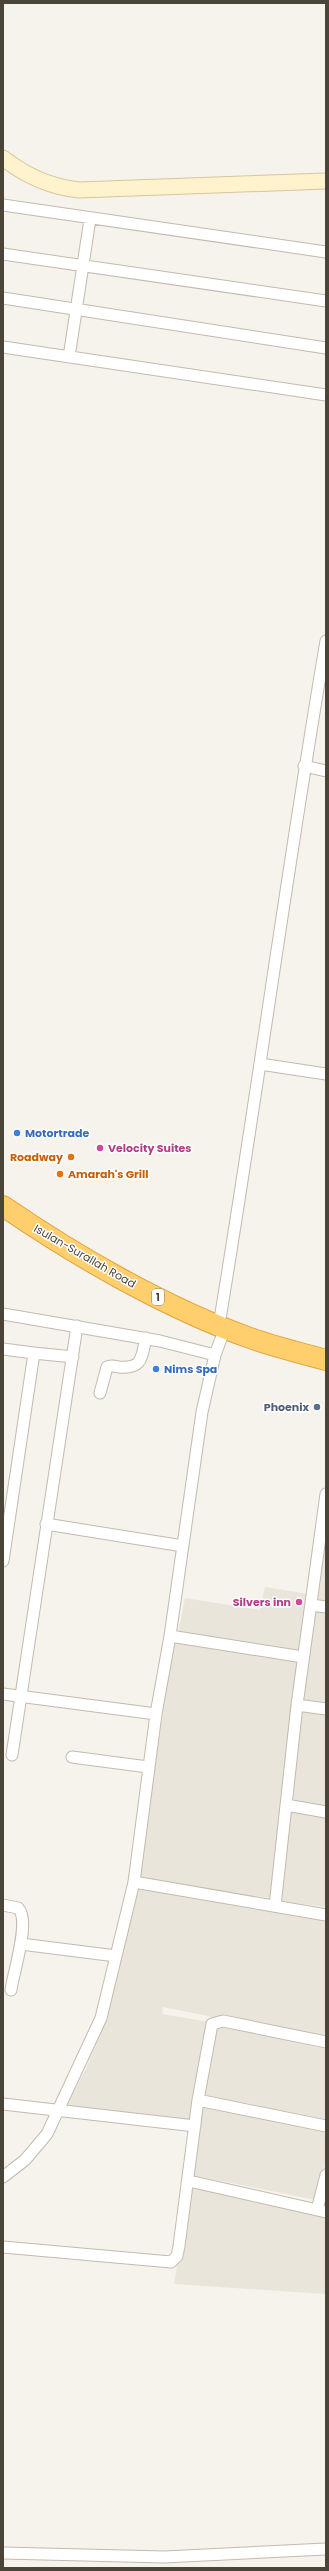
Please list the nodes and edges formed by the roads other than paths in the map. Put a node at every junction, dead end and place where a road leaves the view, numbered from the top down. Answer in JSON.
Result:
{"nodes":[{"id":1,"x":3,"y":158,"type":"edge"},
{"id":2,"x":326,"y":181,"type":"edge"},
{"id":3,"x":3,"y":205,"type":"edge"},
{"id":4,"x":90,"y":219,"type":"junction"},
{"id":5,"x":326,"y":252,"type":"edge"},
{"id":6,"x":3,"y":254,"type":"edge"},
{"id":7,"x":82,"y":265,"type":"junction"},
{"id":8,"x":3,"y":298,"type":"edge"},
{"id":9,"x":326,"y":301,"type":"edge"},
{"id":10,"x":77,"y":308,"type":"junction"},
{"id":11,"x":3,"y":348,"type":"edge"},
{"id":12,"x":326,"y":348,"type":"edge"},
{"id":13,"x":69,"y":357,"type":"junction"},
{"id":14,"x":326,"y":395,"type":"edge"},
{"id":15,"x":326,"y":640,"type":"edge"},
{"id":16,"x":304,"y":766,"type":"junction"},
{"id":17,"x":326,"y":771,"type":"edge"},
{"id":18,"x":260,"y":1064,"type":"junction"},
{"id":19,"x":326,"y":1074,"type":"edge"},
{"id":20,"x":3,"y":1206,"type":"edge"},
{"id":21,"x":3,"y":1314,"type":"edge"},
{"id":22,"x":78,"y":1326,"type":"junction"},
{"id":23,"x":222,"y":1327,"type":"junction"},
{"id":24,"x":146,"y":1338,"type":"junction"},
{"id":25,"x":3,"y":1349,"type":"edge"},
{"id":26,"x":34,"y":1353,"type":"junction"},
{"id":27,"x":216,"y":1355,"type":"junction"},
{"id":28,"x":73,"y":1357,"type":"junction"},
{"id":29,"x":326,"y":1360,"type":"edge"},
{"id":30,"x":100,"y":1394,"type":"dead end"},
{"id":31,"x":326,"y":1500,"type":"edge"},
{"id":32,"x":46,"y":1524,"type":"junction"},
{"id":33,"x":183,"y":1546,"type":"junction"},
{"id":34,"x":3,"y":1561,"type":"edge"},
{"id":35,"x":311,"y":1605,"type":"junction"},
{"id":36,"x":326,"y":1607,"type":"edge"},
{"id":37,"x":170,"y":1636,"type":"junction"},
{"id":38,"x":304,"y":1657,"type":"junction"},
{"id":39,"x":3,"y":1694,"type":"edge"},
{"id":40,"x":21,"y":1696,"type":"junction"},
{"id":41,"x":297,"y":1705,"type":"junction"},
{"id":42,"x":326,"y":1709,"type":"edge"},
{"id":43,"x":156,"y":1714,"type":"junction"},
{"id":44,"x":12,"y":1755,"type":"dead end"},
{"id":45,"x":72,"y":1757,"type":"dead end"},
{"id":46,"x":148,"y":1767,"type":"junction"},
{"id":47,"x":286,"y":1806,"type":"junction"},
{"id":48,"x":326,"y":1812,"type":"edge"},
{"id":49,"x":134,"y":1882,"type":"junction"},
{"id":50,"x":3,"y":1905,"type":"edge"},
{"id":51,"x":275,"y":1906,"type":"junction"},
{"id":52,"x":326,"y":1914,"type":"edge"},
{"id":53,"x":21,"y":1944,"type":"junction"},
{"id":54,"x":116,"y":1956,"type":"junction"},
{"id":55,"x":8,"y":1972,"type":"edge"},
{"id":56,"x":11,"y":1990,"type":"dead end"},
{"id":57,"x":326,"y":2042,"type":"edge"},
{"id":58,"x":198,"y":2100,"type":"junction"},
{"id":59,"x":3,"y":2104,"type":"edge"},
{"id":60,"x":60,"y":2110,"type":"junction"},
{"id":61,"x":195,"y":2126,"type":"junction"},
{"id":62,"x":326,"y":2126,"type":"edge"},
{"id":63,"x":326,"y":2175,"type":"edge"},
{"id":64,"x":3,"y":2177,"type":"edge"},
{"id":65,"x":189,"y":2181,"type":"junction"},
{"id":66,"x":322,"y":2211,"type":"edge"},
{"id":67,"x":3,"y":2247,"type":"edge"},
{"id":68,"x":326,"y":2549,"type":"edge"},
{"id":69,"x":3,"y":2553,"type":"edge"},
{"id":70,"x":164,"y":2563,"type":"edge"}],
"edges":[{"from":1,"to":2,"type":"street"},
{"from":3,"to":4,"type":"street"},
{"from":4,"to":5,"type":"street"},
{"from":4,"to":7,"type":"street"},
{"from":6,"to":7,"type":"street"},
{"from":7,"to":9,"type":"street"},
{"from":7,"to":10,"type":"street"},
{"from":8,"to":10,"type":"street"},
{"from":10,"to":12,"type":"street"},
{"from":10,"to":13,"type":"street"},
{"from":11,"to":13,"type":"street"},
{"from":13,"to":14,"type":"street"},
{"from":15,"to":16,"type":"street"},
{"from":16,"to":17,"type":"street"},
{"from":16,"to":18,"type":"street"},
{"from":18,"to":19,"type":"street"},
{"from":18,"to":23,"type":"street"},
{"from":20,"to":23,"type":"highway","name":"Isulan-Surallah Road","number":"1"},
{"from":21,"to":22,"type":"street"},
{"from":22,"to":24,"type":"street"},
{"from":22,"to":28,"type":"street"},
{"from":23,"to":27,"type":"street"},
{"from":23,"to":29,"type":"highway","name":"Isulan-Surallah Road","number":"1"},
{"from":24,"to":27,"type":"street"},
{"from":24,"to":30,"type":"street"},
{"from":25,"to":26,"type":"street"},
{"from":26,"to":28,"type":"street"},
{"from":26,"to":34,"type":"street"},
{"from":27,"to":33,"type":"street"},
{"from":28,"to":32,"type":"street"},
{"from":31,"to":35,"type":"street"},
{"from":32,"to":33,"type":"street"},
{"from":32,"to":40,"type":"street"},
{"from":33,"to":37,"type":"street"},
{"from":35,"to":36,"type":"street"},
{"from":35,"to":38,"type":"street"},
{"from":37,"to":38,"type":"street"},
{"from":37,"to":43,"type":"street"},
{"from":38,"to":41,"type":"street"},
{"from":39,"to":40,"type":"street"},
{"from":40,"to":43,"type":"street"},
{"from":40,"to":44,"type":"street"},
{"from":41,"to":42,"type":"street"},
{"from":41,"to":47,"type":"street"},
{"from":43,"to":46,"type":"street"},
{"from":45,"to":46,"type":"street"},
{"from":46,"to":49,"type":"street"},
{"from":47,"to":48,"type":"street"},
{"from":47,"to":51,"type":"street"},
{"from":49,"to":51,"type":"street"},
{"from":49,"to":54,"type":"street"},
{"from":50,"to":53,"type":"street"},
{"from":51,"to":52,"type":"street"},
{"from":53,"to":54,"type":"street"},
{"from":53,"to":55,"type":"street"},
{"from":54,"to":60,"type":"street"},
{"from":55,"to":56,"type":"street"},
{"from":57,"to":58,"type":"street"},
{"from":58,"to":61,"type":"street"},
{"from":58,"to":62,"type":"street"},
{"from":59,"to":60,"type":"street"},
{"from":60,"to":61,"type":"street"},
{"from":60,"to":64,"type":"street"},
{"from":61,"to":65,"type":"street"},
{"from":63,"to":66,"type":"street"},
{"from":65,"to":66,"type":"street"},
{"from":65,"to":67,"type":"street"},
{"from":68,"to":70,"type":"street"},
{"from":69,"to":70,"type":"street"}]}
